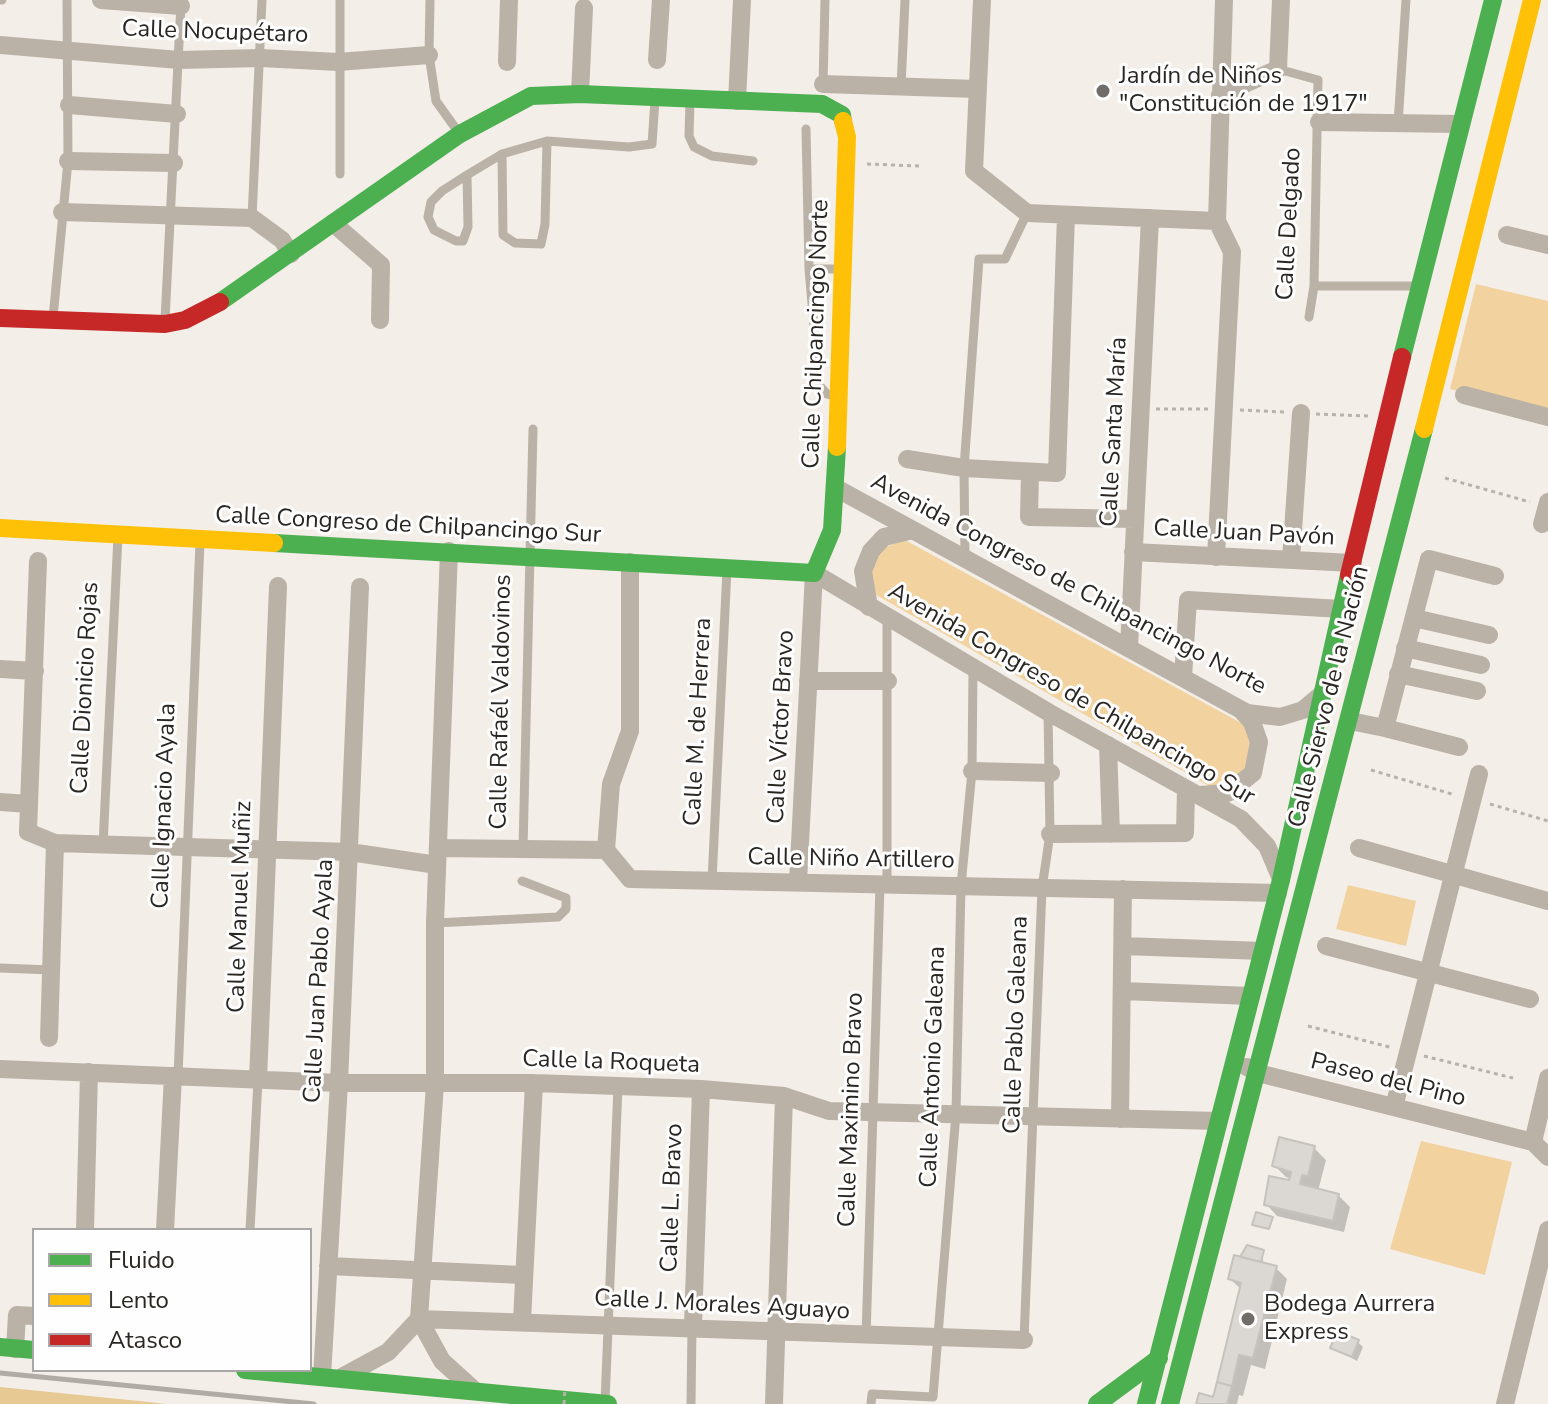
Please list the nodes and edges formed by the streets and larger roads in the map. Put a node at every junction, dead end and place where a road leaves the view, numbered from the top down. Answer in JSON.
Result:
{"nodes":[{"id":1,"x":101,"y":0,"type":"edge"},
{"id":2,"x":509,"y":0,"type":"edge"},
{"id":3,"x":661,"y":0,"type":"edge"},
{"id":4,"x":742,"y":0,"type":"edge"},
{"id":5,"x":982,"y":0,"type":"edge"},
{"id":6,"x":1224,"y":0,"type":"edge"},
{"id":7,"x":1281,"y":0,"type":"edge"},
{"id":8,"x":1493,"y":0,"type":"edge"},
{"id":9,"x":1532,"y":0,"type":"edge"},
{"id":10,"x":181,"y":3,"type":"edge"},
{"id":11,"x":584,"y":8,"type":"dead end"},
{"id":12,"x":0,"y":45,"type":"edge"},
{"id":13,"x":429,"y":55,"type":"road end"},
{"id":14,"x":657,"y":60,"type":"dead end"},
{"id":15,"x":507,"y":62,"type":"dead end"},
{"id":16,"x":823,"y":84,"type":"road end"},
{"id":17,"x":977,"y":89,"type":"junction"},
{"id":18,"x":580,"y":94,"type":"junction"},
{"id":19,"x":1220,"y":95,"type":"junction"},
{"id":20,"x":737,"y":101,"type":"junction"},
{"id":21,"x":69,"y":105,"type":"road end"},
{"id":22,"x":177,"y":114,"type":"road end"},
{"id":23,"x":1319,"y":122,"type":"road end"},
{"id":24,"x":1459,"y":124,"type":"junction"},
{"id":25,"x":68,"y":161,"type":"road end"},
{"id":26,"x":174,"y":163,"type":"road end"},
{"id":27,"x":62,"y":212,"type":"road end"},
{"id":28,"x":1066,"y":215,"type":"junction"},
{"id":29,"x":1150,"y":218,"type":"junction"},
{"id":30,"x":1217,"y":221,"type":"junction"},
{"id":31,"x":333,"y":223,"type":"junction"},
{"id":32,"x":1507,"y":235,"type":"dead end"},
{"id":33,"x":1548,"y":245,"type":"edge"},
{"id":34,"x":291,"y":254,"type":"junction"},
{"id":35,"x":0,"y":318,"type":"edge"},
{"id":36,"x":380,"y":320,"type":"dead end"},
{"id":37,"x":1464,"y":395,"type":"dead end"},
{"id":38,"x":1301,"y":413,"type":"road end"},
{"id":39,"x":1548,"y":417,"type":"edge"},
{"id":40,"x":907,"y":459,"type":"dead end"},
{"id":41,"x":1030,"y":472,"type":"junction"},
{"id":42,"x":836,"y":488,"type":"junction"},
{"id":43,"x":1135,"y":519,"type":"junction"},
{"id":44,"x":0,"y":528,"type":"edge"},
{"id":45,"x":913,"y":530,"type":"junction"},
{"id":46,"x":449,"y":551,"type":"junction"},
{"id":47,"x":1133,"y":552,"type":"junction"},
{"id":48,"x":1216,"y":557,"type":"junction"},
{"id":49,"x":1291,"y":560,"type":"junction"},
{"id":50,"x":38,"y":561,"type":"dead end"},
{"id":51,"x":630,"y":562,"type":"junction"},
{"id":52,"x":1353,"y":563,"type":"junction"},
{"id":53,"x":1388,"y":568,"type":"junction"},
{"id":54,"x":814,"y":573,"type":"junction"},
{"id":55,"x":1495,"y":576,"type":"dead end"},
{"id":56,"x":278,"y":586,"type":"dead end"},
{"id":57,"x":360,"y":587,"type":"dead end"},
{"id":58,"x":869,"y":607,"type":"junction"},
{"id":59,"x":1341,"y":609,"type":"junction"},
{"id":60,"x":1414,"y":618,"type":"junction"},
{"id":61,"x":1489,"y":635,"type":"dead end"},
{"id":62,"x":1129,"y":648,"type":"junction"},
{"id":63,"x":1405,"y":648,"type":"junction"},
{"id":64,"x":1481,"y":665,"type":"dead end"},
{"id":65,"x":0,"y":669,"type":"edge"},
{"id":66,"x":35,"y":671,"type":"junction"},
{"id":67,"x":1398,"y":674,"type":"junction"},
{"id":68,"x":1183,"y":677,"type":"junction"},
{"id":69,"x":808,"y":681,"type":"junction"},
{"id":70,"x":888,"y":681,"type":"road end"},
{"id":71,"x":1477,"y":691,"type":"dead end"},
{"id":72,"x":1321,"y":695,"type":"junction"},
{"id":73,"x":1237,"y":708,"type":"junction"},
{"id":74,"x":1350,"y":721,"type":"junction"},
{"id":75,"x":1385,"y":728,"type":"junction"},
{"id":76,"x":1108,"y":745,"type":"junction"},
{"id":77,"x":1459,"y":747,"type":"dead end"},
{"id":78,"x":972,"y":771,"type":"road end"},
{"id":79,"x":1051,"y":773,"type":"road end"},
{"id":80,"x":1479,"y":774,"type":"dead end"},
{"id":81,"x":1186,"y":790,"type":"junction"},
{"id":82,"x":0,"y":802,"type":"edge"},
{"id":83,"x":29,"y":804,"type":"junction"},
{"id":84,"x":1050,"y":834,"type":"road end"},
{"id":85,"x":1111,"y":834,"type":"junction"},
{"id":86,"x":55,"y":843,"type":"junction"},
{"id":87,"x":1359,"y":848,"type":"dead end"},
{"id":88,"x":268,"y":849,"type":"junction"},
{"id":89,"x":606,"y":850,"type":"junction"},
{"id":90,"x":350,"y":852,"type":"junction"},
{"id":91,"x":437,"y":856,"type":"junction"},
{"id":92,"x":1453,"y":874,"type":"junction"},
{"id":93,"x":798,"y":882,"type":"junction"},
{"id":94,"x":1280,"y":886,"type":"junction"},
{"id":95,"x":1123,"y":889,"type":"junction"},
{"id":96,"x":1548,"y":901,"type":"edge"},
{"id":97,"x":1123,"y":946,"type":"junction"},
{"id":98,"x":1326,"y":946,"type":"dead end"},
{"id":99,"x":1263,"y":951,"type":"junction"},
{"id":100,"x":1428,"y":973,"type":"junction"},
{"id":101,"x":1122,"y":991,"type":"junction"},
{"id":102,"x":1251,"y":996,"type":"junction"},
{"id":103,"x":1530,"y":999,"type":"dead end"},
{"id":104,"x":49,"y":1038,"type":"dead end"},
{"id":105,"x":1234,"y":1060,"type":"junction"},
{"id":106,"x":0,"y":1069,"type":"edge"},
{"id":107,"x":89,"y":1072,"type":"junction"},
{"id":108,"x":1258,"y":1073,"type":"junction"},
{"id":109,"x":176,"y":1076,"type":"junction"},
{"id":110,"x":1548,"y":1078,"type":"edge"},
{"id":111,"x":258,"y":1080,"type":"junction"},
{"id":112,"x":339,"y":1083,"type":"junction"},
{"id":113,"x":534,"y":1083,"type":"junction"},
{"id":114,"x":435,"y":1084,"type":"junction"},
{"id":115,"x":701,"y":1089,"type":"junction"},
{"id":116,"x":784,"y":1096,"type":"junction"},
{"id":117,"x":1394,"y":1107,"type":"junction"},
{"id":118,"x":1120,"y":1119,"type":"junction"},
{"id":119,"x":1218,"y":1121,"type":"junction"},
{"id":120,"x":1533,"y":1142,"type":"junction"},
{"id":121,"x":1548,"y":1157,"type":"edge"},
{"id":122,"x":85,"y":1228,"type":"edge"},
{"id":123,"x":165,"y":1228,"type":"edge"},
{"id":124,"x":1548,"y":1230,"type":"edge"},
{"id":125,"x":328,"y":1266,"type":"junction"},
{"id":126,"x":422,"y":1272,"type":"junction"},
{"id":127,"x":522,"y":1275,"type":"junction"},
{"id":128,"x":1542,"y":1288,"type":"edge"},
{"id":129,"x":32,"y":1316,"type":"edge"},
{"id":130,"x":419,"y":1319,"type":"junction"},
{"id":131,"x":522,"y":1321,"type":"junction"},
{"id":132,"x":693,"y":1326,"type":"junction"},
{"id":133,"x":775,"y":1332,"type":"junction"},
{"id":134,"x":1024,"y":1340,"type":"road end"},
{"id":135,"x":16,"y":1349,"type":"edge"},
{"id":136,"x":1159,"y":1358,"type":"junction"},
{"id":137,"x":266,"y":1372,"type":"edge"},
{"id":138,"x":330,"y":1378,"type":"junction"},
{"id":139,"x":477,"y":1392,"type":"junction"},
{"id":140,"x":607,"y":1404,"type":"edge"},
{"id":141,"x":774,"y":1404,"type":"edge"},
{"id":142,"x":1097,"y":1404,"type":"edge"},
{"id":143,"x":1146,"y":1404,"type":"edge"},
{"id":144,"x":1170,"y":1404,"type":"edge"},
{"id":145,"x":1505,"y":1404,"type":"edge"}],
"edges":[{"from":1,"to":10,"type":"street"},
{"from":2,"to":15,"type":"street"},
{"from":3,"to":14,"type":"street"},
{"from":4,"to":20,"type":"street"},
{"from":5,"to":17,"type":"street"},
{"from":6,"to":19,"type":"street"},
{"from":7,"to":19,"type":"street"},
{"from":8,"to":24,"type":"main road","name":"Calle Siervo de la Nación"},
{"from":9,"to":53,"type":"main road","name":"Calle Siervo de la Nación"},
{"from":11,"to":18,"type":"street"},
{"from":12,"to":13,"type":"street","name":"Calle Nocupétaro"},
{"from":16,"to":17,"type":"street"},
{"from":17,"to":28,"type":"street"},
{"from":18,"to":20,"type":"main road"},
{"from":18,"to":31,"type":"main road"},
{"from":19,"to":30,"type":"street"},
{"from":20,"to":42,"type":"main road","name":"Calle Chilpancingo Norte"},
{"from":21,"to":22,"type":"street"},
{"from":23,"to":24,"type":"street"},
{"from":24,"to":52,"type":"main road","name":"Calle Siervo de la Nación"},
{"from":25,"to":26,"type":"street"},
{"from":27,"to":34,"type":"street"},
{"from":28,"to":29,"type":"street"},
{"from":28,"to":41,"type":"street"},
{"from":29,"to":30,"type":"street"},
{"from":29,"to":43,"type":"street","name":"Calle Santa María"},
{"from":30,"to":48,"type":"street"},
{"from":31,"to":34,"type":"main road"},
{"from":31,"to":36,"type":"street"},
{"from":32,"to":33,"type":"street"},
{"from":34,"to":35,"type":"main road"},
{"from":37,"to":39,"type":"street"},
{"from":38,"to":49,"type":"street"},
{"from":40,"to":41,"type":"street"},
{"from":41,"to":43,"type":"street"},
{"from":42,"to":45,"type":"street","name":"Avenida Congreso de Chilpancingo Norte"},
{"from":42,"to":54,"type":"main road","name":"Calle Chilpancingo Norte"},
{"from":43,"to":47,"type":"street","name":"Calle Santa María"},
{"from":44,"to":46,"type":"main road","name":"Calle Congreso de Chilpancingo Sur"},
{"from":45,"to":58,"type":"street"},
{"from":45,"to":62,"type":"street","name":"Avenida Congreso de Chilpancingo Norte"},
{"from":46,"to":51,"type":"main road","name":"Calle Congreso de Chilpancingo Sur"},
{"from":46,"to":91,"type":"street"},
{"from":47,"to":48,"type":"street","name":"Calle Juan Pavón"},
{"from":47,"to":62,"type":"street","name":"Calle Santa María"},
{"from":48,"to":49,"type":"street","name":"Calle Juan Pavón"},
{"from":49,"to":52,"type":"street","name":"Calle Juan Pavón"},
{"from":50,"to":66,"type":"street"},
{"from":51,"to":54,"type":"main road","name":"Calle Congreso de Chilpancingo Sur"},
{"from":51,"to":89,"type":"street"},
{"from":52,"to":53,"type":"main road"},
{"from":52,"to":59,"type":"main road","name":"Calle Siervo de la Nación"},
{"from":53,"to":74,"type":"main road","name":"Calle Siervo de la Nación"},
{"from":54,"to":58,"type":"street","name":"Avenida Congreso de Chilpancingo Sur"},
{"from":54,"to":69,"type":"street","name":"Calle Víctor Bravo"},
{"from":55,"to":60,"type":"street"},
{"from":56,"to":88,"type":"street","name":"Calle Manuel Muñiz"},
{"from":57,"to":90,"type":"street","name":"Calle Juan Pablo Ayala"},
{"from":58,"to":76,"type":"street","name":"Avenida Congreso de Chilpancingo Sur"},
{"from":59,"to":68,"type":"street"},
{"from":59,"to":72,"type":"main road","name":"Calle Siervo de la Nación"},
{"from":60,"to":61,"type":"street"},
{"from":60,"to":63,"type":"street"},
{"from":62,"to":68,"type":"street","name":"Avenida Congreso de Chilpancingo Norte"},
{"from":63,"to":64,"type":"street"},
{"from":63,"to":67,"type":"street"},
{"from":65,"to":66,"type":"street"},
{"from":66,"to":83,"type":"street"},
{"from":67,"to":71,"type":"street"},
{"from":67,"to":75,"type":"street"},
{"from":68,"to":73,"type":"street","name":"Avenida Congreso de Chilpancingo Norte"},
{"from":69,"to":70,"type":"street"},
{"from":69,"to":93,"type":"street","name":"Calle Víctor Bravo"},
{"from":72,"to":73,"type":"street","name":"Avenida Congreso de Chilpancingo Norte"},
{"from":72,"to":94,"type":"main road","name":"Calle Siervo de la Nación"},
{"from":73,"to":81,"type":"street"},
{"from":74,"to":75,"type":"street"},
{"from":74,"to":108,"type":"main road","name":"Calle Siervo de la Nación"},
{"from":75,"to":77,"type":"street"},
{"from":76,"to":81,"type":"street","name":"Avenida Congreso de Chilpancingo Sur"},
{"from":76,"to":85,"type":"street"},
{"from":78,"to":79,"type":"street"},
{"from":80,"to":92,"type":"street"},
{"from":81,"to":85,"type":"street"},
{"from":81,"to":94,"type":"street","name":"Avenida Congreso de Chilpancingo Sur"},
{"from":82,"to":83,"type":"street"},
{"from":83,"to":86,"type":"street"},
{"from":84,"to":85,"type":"street"},
{"from":86,"to":88,"type":"street"},
{"from":86,"to":104,"type":"street"},
{"from":87,"to":92,"type":"street"},
{"from":88,"to":90,"type":"street"},
{"from":88,"to":111,"type":"street","name":"Calle Manuel Muñiz"},
{"from":89,"to":91,"type":"street"},
{"from":89,"to":93,"type":"street","name":"Calle Niño Artillero"},
{"from":90,"to":91,"type":"street"},
{"from":90,"to":112,"type":"street","name":"Calle Juan Pablo Ayala"},
{"from":91,"to":114,"type":"street"},
{"from":92,"to":96,"type":"street"},
{"from":92,"to":100,"type":"street"},
{"from":93,"to":95,"type":"street","name":"Calle Niño Artillero"},
{"from":94,"to":95,"type":"street","name":"Calle Niño Artillero"},
{"from":94,"to":99,"type":"main road","name":"Calle Siervo de la Nación"},
{"from":95,"to":97,"type":"street"},
{"from":97,"to":99,"type":"street"},
{"from":97,"to":101,"type":"street"},
{"from":98,"to":100,"type":"street"},
{"from":99,"to":102,"type":"main road","name":"Calle Siervo de la Nación"},
{"from":100,"to":103,"type":"street"},
{"from":100,"to":117,"type":"street"},
{"from":101,"to":102,"type":"street"},
{"from":101,"to":118,"type":"street"},
{"from":102,"to":105,"type":"main road","name":"Calle Siervo de la Nación"},
{"from":105,"to":108,"type":"street","name":"Paseo del Pino"},
{"from":105,"to":119,"type":"main road","name":"Calle Siervo de la Nación"},
{"from":106,"to":107,"type":"street","name":"Calle la Roqueta"},
{"from":107,"to":109,"type":"street","name":"Calle la Roqueta"},
{"from":107,"to":122,"type":"street"},
{"from":108,"to":117,"type":"street","name":"Paseo del Pino"},
{"from":108,"to":144,"type":"main road","name":"Calle Siervo de la Nación"},
{"from":109,"to":111,"type":"street","name":"Calle la Roqueta"},
{"from":109,"to":123,"type":"street","name":"Calle Ignacio Ayala"},
{"from":110,"to":120,"type":"street"},
{"from":111,"to":112,"type":"street","name":"Calle la Roqueta"},
{"from":112,"to":114,"type":"street","name":"Calle la Roqueta"},
{"from":112,"to":125,"type":"street","name":"Calle Juan Pablo Ayala"},
{"from":113,"to":114,"type":"street","name":"Calle la Roqueta"},
{"from":113,"to":115,"type":"street","name":"Calle la Roqueta"},
{"from":113,"to":127,"type":"street"},
{"from":114,"to":126,"type":"street"},
{"from":115,"to":116,"type":"street","name":"Calle la Roqueta"},
{"from":115,"to":132,"type":"street","name":"Calle L. Bravo"},
{"from":116,"to":118,"type":"street","name":"Calle la Roqueta"},
{"from":116,"to":133,"type":"street"},
{"from":117,"to":120,"type":"street","name":"Paseo del Pino"},
{"from":118,"to":119,"type":"street","name":"Calle la Roqueta"},
{"from":119,"to":136,"type":"main road","name":"Calle Siervo de la Nación"},
{"from":120,"to":121,"type":"street"},
{"from":124,"to":128,"type":"street"},
{"from":125,"to":126,"type":"street"},
{"from":125,"to":138,"type":"street","name":"Calle Juan Pablo Ayala"},
{"from":126,"to":127,"type":"street"},
{"from":126,"to":130,"type":"street"},
{"from":127,"to":131,"type":"street"},
{"from":128,"to":145,"type":"street"},
{"from":129,"to":135,"type":"street"},
{"from":130,"to":131,"type":"street","name":"Calle J. Morales Aguayo"},
{"from":130,"to":138,"type":"street"},
{"from":130,"to":139,"type":"street"},
{"from":131,"to":132,"type":"street","name":"Calle J. Morales Aguayo"},
{"from":132,"to":133,"type":"street","name":"Calle J. Morales Aguayo"},
{"from":133,"to":134,"type":"street","name":"Calle J. Morales Aguayo"},
{"from":133,"to":141,"type":"street"},
{"from":136,"to":142,"type":"main road"},
{"from":136,"to":143,"type":"main road","name":"Calle Siervo de la Nación"},
{"from":137,"to":138,"type":"main road"},
{"from":138,"to":139,"type":"main road"},
{"from":139,"to":140,"type":"main road"}]}
